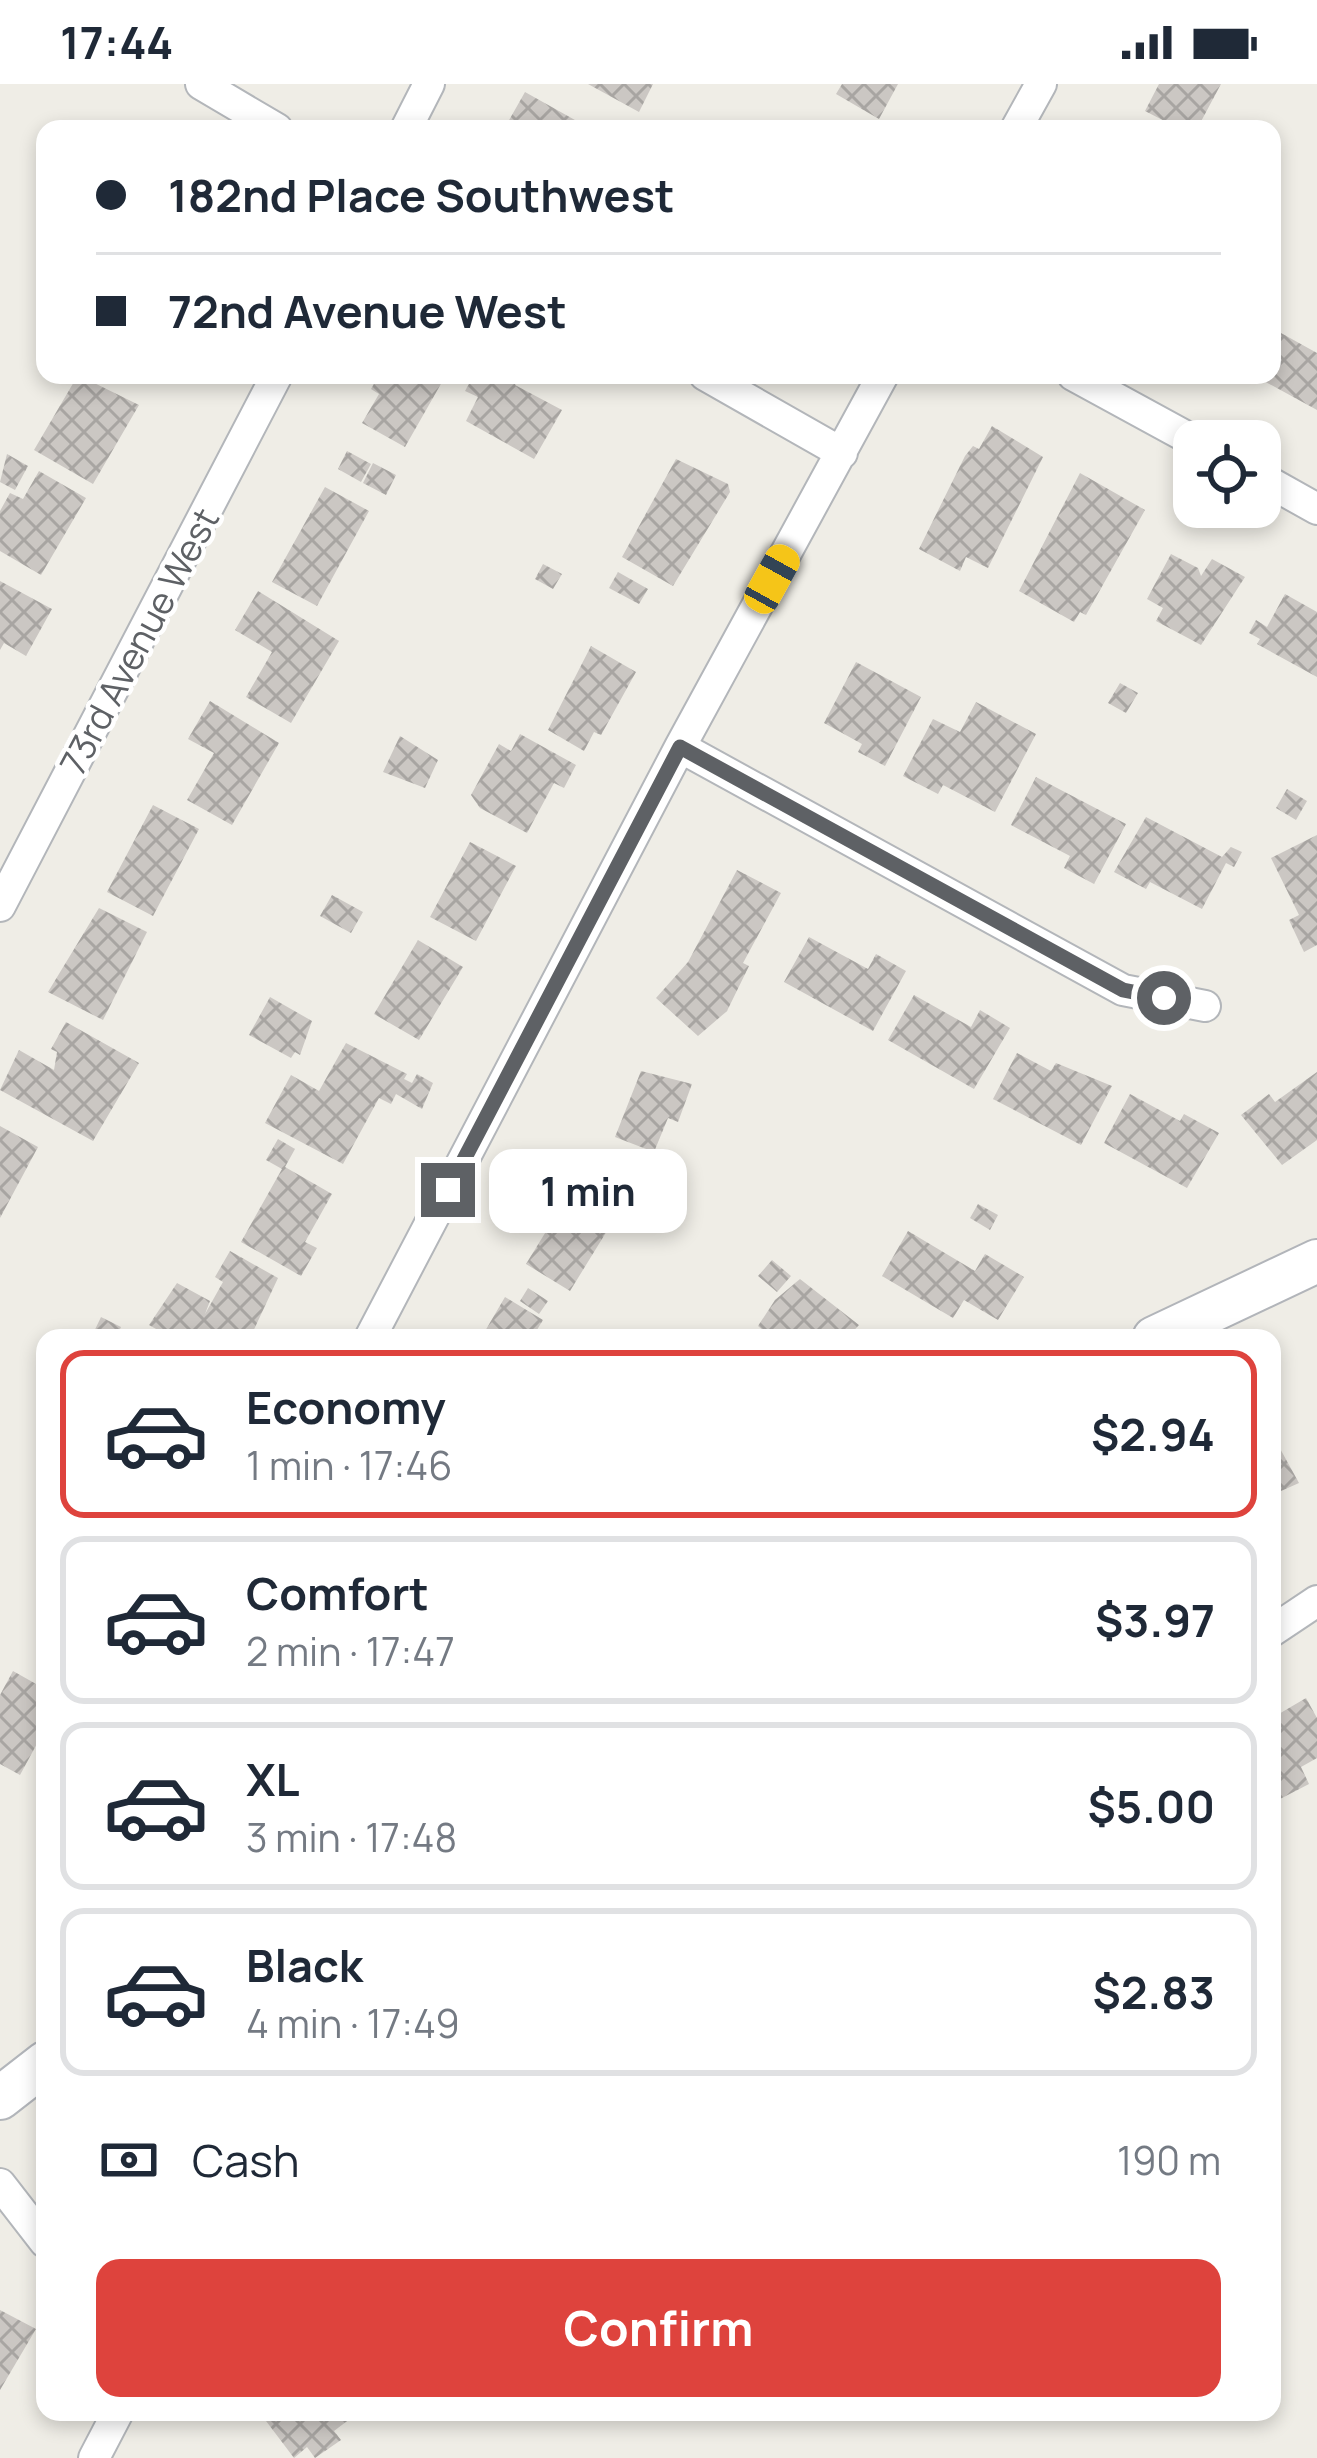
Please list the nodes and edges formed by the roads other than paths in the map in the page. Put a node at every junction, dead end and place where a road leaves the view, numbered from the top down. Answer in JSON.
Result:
{"nodes":[{"id":1,"x":201,"y":84,"type":"edge"},
{"id":2,"x":430,"y":84,"type":"edge"},
{"id":3,"x":1041,"y":84,"type":"edge"},
{"id":4,"x":262,"y":120,"type":"edge"},
{"id":5,"x":411,"y":120,"type":"edge"},
{"id":6,"x":1021,"y":120,"type":"edge"},
{"id":7,"x":272,"y":384,"type":"edge"},
{"id":8,"x":722,"y":384,"type":"edge"},
{"id":9,"x":878,"y":384,"type":"edge"},
{"id":10,"x":1090,"y":384,"type":"edge"},
{"id":11,"x":1173,"y":430,"type":"edge"},
{"id":12,"x":842,"y":453,"type":"junction"},
{"id":13,"x":1281,"y":488,"type":"edge"},
{"id":14,"x":1317,"y":508,"type":"edge"},
{"id":15,"x":680,"y":747,"type":"junction"},
{"id":16,"x":0,"y":906,"type":"edge"},
{"id":17,"x":1205,"y":1006,"type":"dead end"},
{"id":18,"x":1315,"y":1267,"type":"edge"},
{"id":19,"x":375,"y":1329,"type":"edge"},
{"id":20,"x":1174,"y":1329,"type":"edge"},
{"id":21,"x":1317,"y":1601,"type":"edge"},
{"id":22,"x":1281,"y":1624,"type":"edge"},
{"id":23,"x":36,"y":2070,"type":"edge"},
{"id":24,"x":0,"y":2098,"type":"edge"},
{"id":25,"x":0,"y":2184,"type":"edge"},
{"id":26,"x":36,"y":2230,"type":"edge"},
{"id":27,"x":113,"y":2421,"type":"edge"},
{"id":28,"x":94,"y":2458,"type":"edge"}],
"edges":[{"from":1,"to":4,"type":"street"},
{"from":2,"to":5,"type":"street"},
{"from":3,"to":6,"type":"street"},
{"from":7,"to":16,"type":"street","name":"73rd Avenue West"},
{"from":8,"to":12,"type":"street"},
{"from":9,"to":12,"type":"street"},
{"from":10,"to":11,"type":"street"},
{"from":12,"to":15,"type":"street"},
{"from":13,"to":14,"type":"street"},
{"from":15,"to":17,"type":"street"},
{"from":15,"to":19,"type":"street"},
{"from":18,"to":20,"type":"main road"},
{"from":21,"to":22,"type":"street"},
{"from":23,"to":24,"type":"main road"},
{"from":25,"to":26,"type":"street"},
{"from":27,"to":28,"type":"street"}]}
